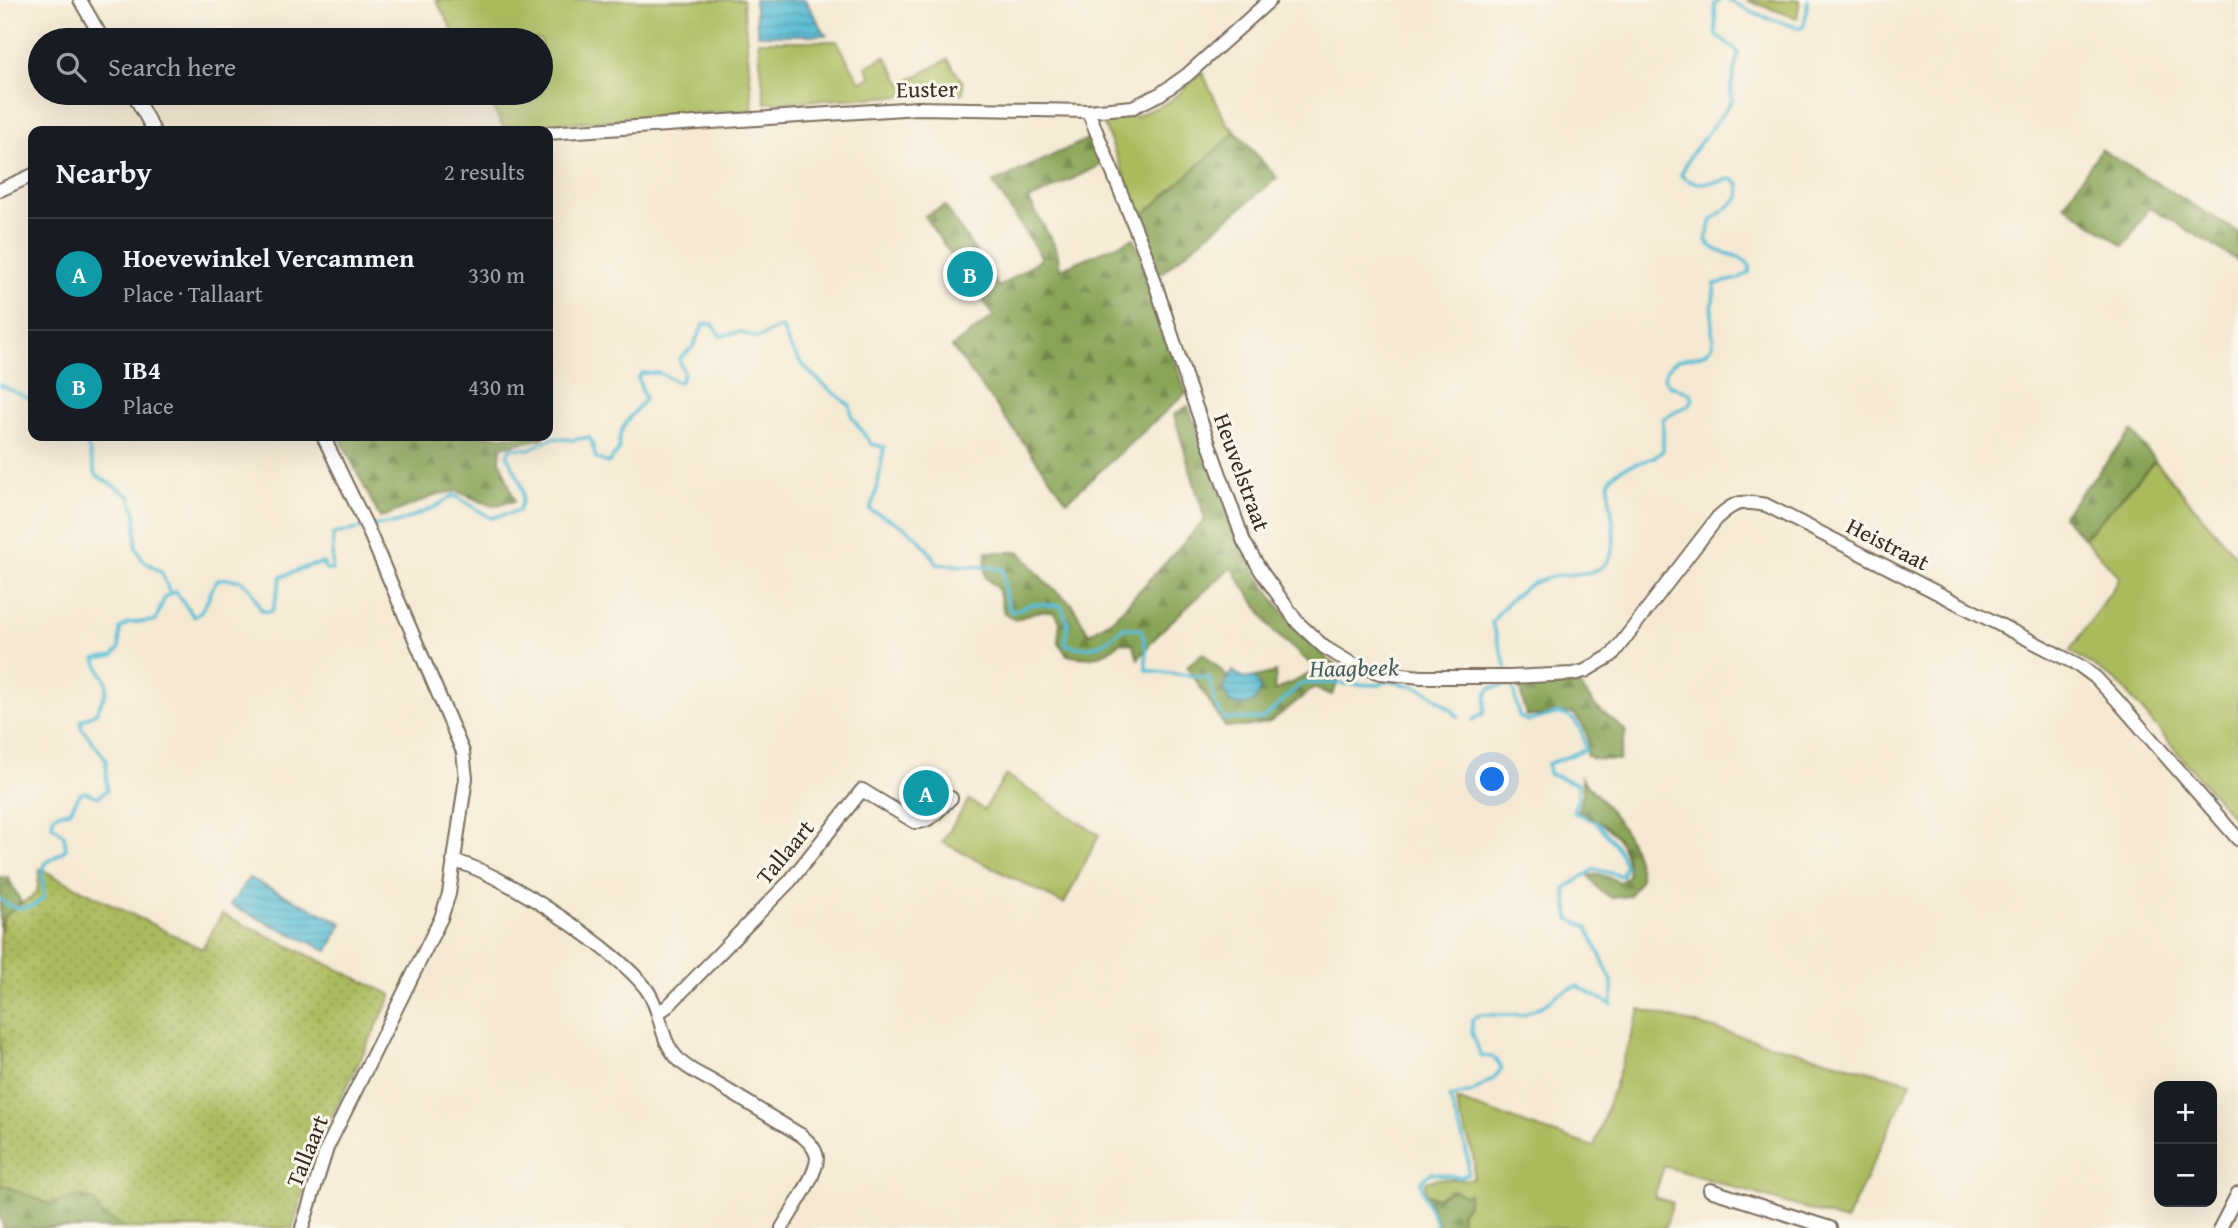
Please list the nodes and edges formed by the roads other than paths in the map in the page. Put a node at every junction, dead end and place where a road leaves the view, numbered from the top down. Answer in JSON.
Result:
{"nodes":[{"id":1,"x":80,"y":0,"type":"edge"},
{"id":2,"x":1270,"y":0,"type":"edge"},
{"id":3,"x":96,"y":28,"type":"edge"},
{"id":4,"x":140,"y":105,"type":"edge"},
{"id":5,"x":1088,"y":111,"type":"junction"},
{"id":6,"x":151,"y":126,"type":"edge"},
{"id":7,"x":553,"y":133,"type":"edge"},
{"id":8,"x":28,"y":177,"type":"edge"},
{"id":9,"x":0,"y":190,"type":"edge"},
{"id":10,"x":325,"y":441,"type":"edge"},
{"id":11,"x":1510,"y":677,"type":"joint"},
{"id":12,"x":951,"y":798,"type":"dead end"},
{"id":13,"x":2238,"y":839,"type":"edge"},
{"id":14,"x":453,"y":861,"type":"junction"},
{"id":15,"x":659,"y":1012,"type":"junction"},
{"id":16,"x":1710,"y":1190,"type":"dead end"},
{"id":17,"x":2238,"y":1193,"type":"edge"},
{"id":18,"x":302,"y":1228,"type":"edge"},
{"id":19,"x":782,"y":1228,"type":"edge"},
{"id":20,"x":1830,"y":1228,"type":"edge"},
{"id":21,"x":2220,"y":1228,"type":"edge"}],
"edges":[{"from":1,"to":3,"type":"street"},
{"from":2,"to":5,"type":"street","name":"Euster"},
{"from":4,"to":6,"type":"street"},
{"from":5,"to":7,"type":"street","name":"Euster"},
{"from":5,"to":11,"type":"street","name":"Heuvelstraat"},
{"from":8,"to":9,"type":"street"},
{"from":10,"to":14,"type":"street","name":"Tallaart"},
{"from":11,"to":13,"type":"street","name":"Heistraat"},
{"from":12,"to":15,"type":"street","name":"Tallaart"},
{"from":14,"to":15,"type":"street"},
{"from":14,"to":18,"type":"street","name":"Tallaart"},
{"from":15,"to":19,"type":"street"},
{"from":16,"to":20,"type":"street"},
{"from":17,"to":21,"type":"street"}]}
